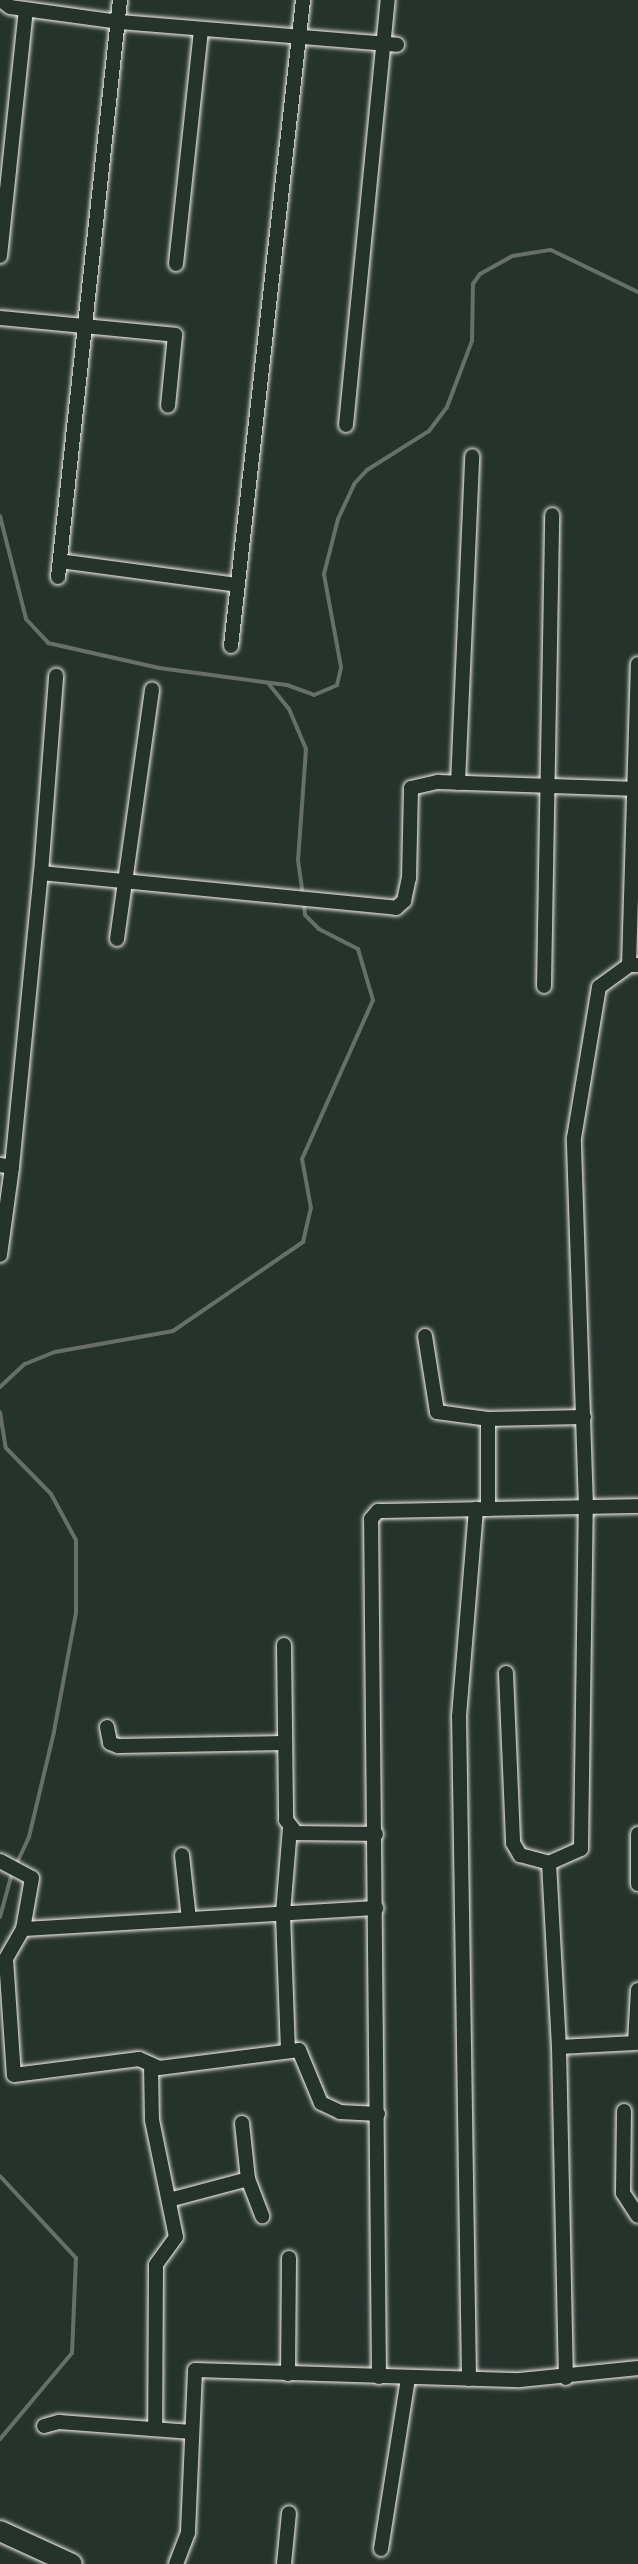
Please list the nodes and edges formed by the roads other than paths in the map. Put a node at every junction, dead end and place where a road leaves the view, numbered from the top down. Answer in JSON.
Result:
{"nodes":[{"id":1,"x":1,"y":0,"type":"edge"},
{"id":2,"x":120,"y":0,"type":"edge"},
{"id":3,"x":303,"y":0,"type":"edge"},
{"id":4,"x":388,"y":0,"type":"edge"},
{"id":5,"x":26,"y":9,"type":"junction"},
{"id":6,"x":120,"y":22,"type":"junction"},
{"id":7,"x":201,"y":29,"type":"junction"},
{"id":8,"x":300,"y":37,"type":"junction"},
{"id":9,"x":391,"y":45,"type":"junction"},
{"id":10,"x":0,"y":256,"type":"edge"},
{"id":11,"x":176,"y":264,"type":"dead end"},
{"id":12,"x":0,"y":318,"type":"edge"},
{"id":13,"x":86,"y":326,"type":"junction"},
{"id":14,"x":168,"y":406,"type":"dead end"},
{"id":15,"x":346,"y":425,"type":"dead end"},
{"id":16,"x":472,"y":456,"type":"dead end"},
{"id":17,"x":552,"y":515,"type":"dead end"},
{"id":18,"x":60,"y":561,"type":"junction"},
{"id":19,"x":58,"y":577,"type":"dead end"},
{"id":20,"x":237,"y":585,"type":"junction"},
{"id":21,"x":231,"y":646,"type":"dead end"},
{"id":22,"x":638,"y":664,"type":"edge"},
{"id":23,"x":56,"y":676,"type":"dead end"},
{"id":24,"x":152,"y":689,"type":"dead end"},
{"id":25,"x":458,"y":783,"type":"junction"},
{"id":26,"x":548,"y":786,"type":"junction"},
{"id":27,"x":635,"y":789,"type":"edge"},
{"id":28,"x":41,"y":873,"type":"junction"},
{"id":29,"x":128,"y":881,"type":"junction"},
{"id":30,"x":117,"y":939,"type":"dead end"},
{"id":31,"x":634,"y":965,"type":"edge"},
{"id":32,"x":544,"y":986,"type":"dead end"},
{"id":33,"x":6,"y":1166,"type":"edge"},
{"id":34,"x":0,"y":1255,"type":"edge"},
{"id":35,"x":425,"y":1336,"type":"dead end"},
{"id":36,"x":584,"y":1417,"type":"junction"},
{"id":37,"x":488,"y":1419,"type":"junction"},
{"id":38,"x":638,"y":1506,"type":"edge"},
{"id":39,"x":586,"y":1507,"type":"junction"},
{"id":40,"x":482,"y":1509,"type":"junction"},
{"id":41,"x":284,"y":1645,"type":"dead end"},
{"id":42,"x":506,"y":1673,"type":"dead end"},
{"id":43,"x":107,"y":1727,"type":"dead end"},
{"id":44,"x":285,"y":1743,"type":"junction"},
{"id":45,"x":290,"y":1827,"type":"junction"},
{"id":46,"x":376,"y":1834,"type":"junction"},
{"id":47,"x":638,"y":1834,"type":"edge"},
{"id":48,"x":182,"y":1855,"type":"dead end"},
{"id":49,"x":3,"y":1862,"type":"edge"},
{"id":50,"x":549,"y":1863,"type":"junction"},
{"id":51,"x":638,"y":1884,"type":"edge"},
{"id":52,"x":376,"y":1908,"type":"junction"},
{"id":53,"x":283,"y":1913,"type":"junction"},
{"id":54,"x":189,"y":1919,"type":"junction"},
{"id":55,"x":23,"y":1929,"type":"junction"},
{"id":56,"x":638,"y":1990,"type":"edge"},
{"id":57,"x":559,"y":2047,"type":"junction"},
{"id":58,"x":288,"y":2051,"type":"junction"},
{"id":59,"x":151,"y":2065,"type":"junction"},
{"id":60,"x":624,"y":2111,"type":"dead end"},
{"id":61,"x":378,"y":2114,"type":"junction"},
{"id":62,"x":242,"y":2123,"type":"dead end"},
{"id":63,"x":248,"y":2179,"type":"junction"},
{"id":64,"x":169,"y":2200,"type":"junction"},
{"id":65,"x":262,"y":2216,"type":"dead end"},
{"id":66,"x":638,"y":2216,"type":"edge"},
{"id":67,"x":289,"y":2258,"type":"dead end"},
{"id":68,"x":638,"y":2368,"type":"edge"},
{"id":69,"x":288,"y":2374,"type":"junction"},
{"id":70,"x":379,"y":2377,"type":"junction"},
{"id":71,"x":408,"y":2378,"type":"junction"},
{"id":72,"x":566,"y":2378,"type":"junction"},
{"id":73,"x":469,"y":2379,"type":"junction"},
{"id":74,"x":44,"y":2426,"type":"dead end"},
{"id":75,"x":155,"y":2429,"type":"junction"},
{"id":76,"x":192,"y":2432,"type":"junction"},
{"id":77,"x":289,"y":2513,"type":"dead end"},
{"id":78,"x":1,"y":2532,"type":"edge"},
{"id":79,"x":381,"y":2549,"type":"dead end"},
{"id":80,"x":72,"y":2564,"type":"edge"},
{"id":81,"x":176,"y":2564,"type":"edge"},
{"id":82,"x":284,"y":2564,"type":"edge"}],
"edges":[{"from":1,"to":5,"type":"street"},
{"from":2,"to":6,"type":"street"},
{"from":3,"to":8,"type":"street"},
{"from":4,"to":9,"type":"street"},
{"from":5,"to":6,"type":"street"},
{"from":5,"to":10,"type":"street"},
{"from":6,"to":7,"type":"street"},
{"from":6,"to":13,"type":"street"},
{"from":7,"to":8,"type":"street"},
{"from":7,"to":11,"type":"street"},
{"from":8,"to":9,"type":"street"},
{"from":8,"to":20,"type":"street"},
{"from":9,"to":15,"type":"street"},
{"from":12,"to":13,"type":"street"},
{"from":13,"to":14,"type":"street"},
{"from":13,"to":18,"type":"street"},
{"from":16,"to":25,"type":"street"},
{"from":17,"to":26,"type":"street"},
{"from":18,"to":19,"type":"street"},
{"from":18,"to":20,"type":"street"},
{"from":20,"to":21,"type":"street"},
{"from":22,"to":27,"type":"street"},
{"from":23,"to":28,"type":"street"},
{"from":24,"to":29,"type":"street"},
{"from":25,"to":26,"type":"street"},
{"from":25,"to":29,"type":"street"},
{"from":26,"to":27,"type":"street"},
{"from":26,"to":32,"type":"street"},
{"from":27,"to":31,"type":"street"},
{"from":28,"to":29,"type":"street"},
{"from":28,"to":33,"type":"street"},
{"from":29,"to":30,"type":"street"},
{"from":31,"to":36,"type":"street"},
{"from":33,"to":34,"type":"street"},
{"from":35,"to":37,"type":"street"},
{"from":36,"to":37,"type":"street"},
{"from":36,"to":39,"type":"street"},
{"from":37,"to":40,"type":"street"},
{"from":38,"to":39,"type":"street"},
{"from":39,"to":40,"type":"street"},
{"from":39,"to":50,"type":"street"},
{"from":40,"to":46,"type":"street"},
{"from":40,"to":73,"type":"street"},
{"from":41,"to":44,"type":"street"},
{"from":42,"to":50,"type":"street"},
{"from":43,"to":44,"type":"street"},
{"from":44,"to":45,"type":"street"},
{"from":45,"to":46,"type":"street"},
{"from":45,"to":53,"type":"street"},
{"from":46,"to":52,"type":"street"},
{"from":47,"to":51,"type":"street"},
{"from":48,"to":54,"type":"street"},
{"from":49,"to":55,"type":"street"},
{"from":50,"to":57,"type":"street"},
{"from":52,"to":53,"type":"street"},
{"from":52,"to":61,"type":"street"},
{"from":53,"to":54,"type":"street"},
{"from":53,"to":58,"type":"street"},
{"from":54,"to":55,"type":"street"},
{"from":55,"to":59,"type":"street"},
{"from":56,"to":57,"type":"street"},
{"from":57,"to":72,"type":"street"},
{"from":58,"to":59,"type":"street"},
{"from":58,"to":61,"type":"street"},
{"from":59,"to":64,"type":"street"},
{"from":60,"to":66,"type":"street"},
{"from":61,"to":70,"type":"street"},
{"from":62,"to":63,"type":"street"},
{"from":63,"to":64,"type":"street"},
{"from":63,"to":65,"type":"street"},
{"from":64,"to":75,"type":"street"},
{"from":67,"to":69,"type":"street"},
{"from":68,"to":72,"type":"street"},
{"from":69,"to":70,"type":"street"},
{"from":69,"to":76,"type":"street"},
{"from":70,"to":71,"type":"street"},
{"from":71,"to":73,"type":"street"},
{"from":71,"to":79,"type":"street"},
{"from":72,"to":73,"type":"street"},
{"from":74,"to":75,"type":"street"},
{"from":75,"to":76,"type":"street"},
{"from":76,"to":81,"type":"street"},
{"from":77,"to":82,"type":"street"},
{"from":78,"to":80,"type":"street"}]}
